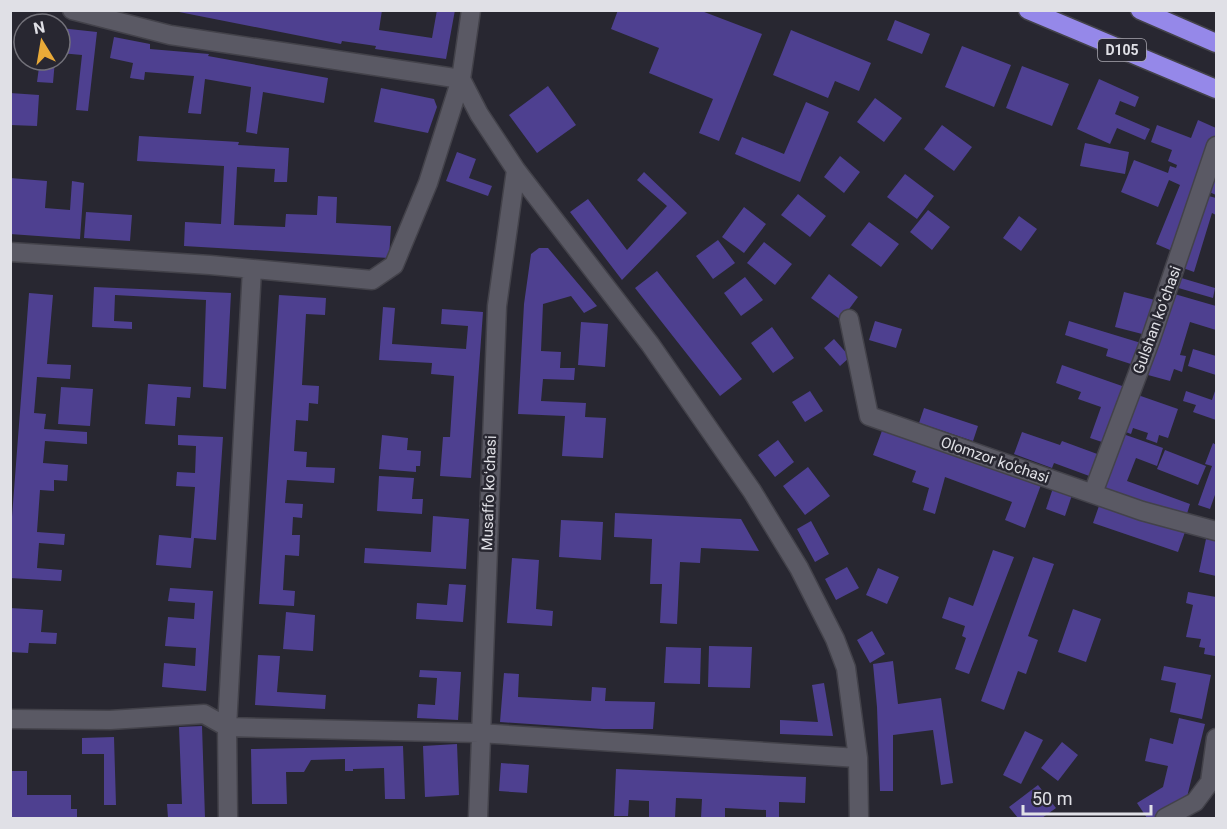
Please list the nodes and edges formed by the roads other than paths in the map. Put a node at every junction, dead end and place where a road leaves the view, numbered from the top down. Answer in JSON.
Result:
{"nodes":[{"id":1,"x":72,"y":10,"type":"edge"},
{"id":2,"x":471,"y":10,"type":"edge"},
{"id":3,"x":1028,"y":10,"type":"edge"},
{"id":4,"x":1140,"y":10,"type":"edge"},
{"id":5,"x":1216,"y":43,"type":"edge"},
{"id":6,"x":461,"y":80,"type":"junction"},
{"id":7,"x":1216,"y":89,"type":"edge"},
{"id":8,"x":1216,"y":146,"type":"edge"},
{"id":9,"x":516,"y":170,"type":"junction"},
{"id":10,"x":10,"y":252,"type":"edge"},
{"id":11,"x":252,"y":269,"type":"junction"},
{"id":12,"x":849,"y":319,"type":"dead end"},
{"id":13,"x":1093,"y":493,"type":"junction"},
{"id":14,"x":1216,"y":531,"type":"edge"},
{"id":15,"x":10,"y":720,"type":"edge"},
{"id":16,"x":227,"y":728,"type":"junction"},
{"id":17,"x":480,"y":733,"type":"junction"},
{"id":18,"x":1216,"y":738,"type":"edge"},
{"id":19,"x":858,"y":758,"type":"junction"},
{"id":20,"x":228,"y":819,"type":"edge"},
{"id":21,"x":478,"y":819,"type":"edge"},
{"id":22,"x":859,"y":819,"type":"edge"},
{"id":23,"x":1165,"y":819,"type":"edge"}],
"edges":[{"from":1,"to":6,"type":"street"},
{"from":2,"to":6,"type":"street"},
{"from":3,"to":7,"type":"highway","number":"D105"},
{"from":4,"to":5,"type":"highway"},
{"from":6,"to":9,"type":"street"},
{"from":6,"to":11,"type":"street"},
{"from":8,"to":13,"type":"street","name":"Gulshan koʻchasi"},
{"from":9,"to":17,"type":"street","name":"Musaffo koʻchasi"},
{"from":9,"to":19,"type":"street"},
{"from":10,"to":11,"type":"street"},
{"from":11,"to":16,"type":"street"},
{"from":12,"to":13,"type":"street","name":"Olomzor ko'chasi"},
{"from":13,"to":14,"type":"street","name":"Olomzor ko'chasi"},
{"from":15,"to":16,"type":"street"},
{"from":16,"to":17,"type":"street"},
{"from":16,"to":20,"type":"street"},
{"from":17,"to":19,"type":"street"},
{"from":17,"to":21,"type":"street","name":"Musaffo koʻchasi"},
{"from":18,"to":23,"type":"street"},
{"from":19,"to":22,"type":"street"}]}
